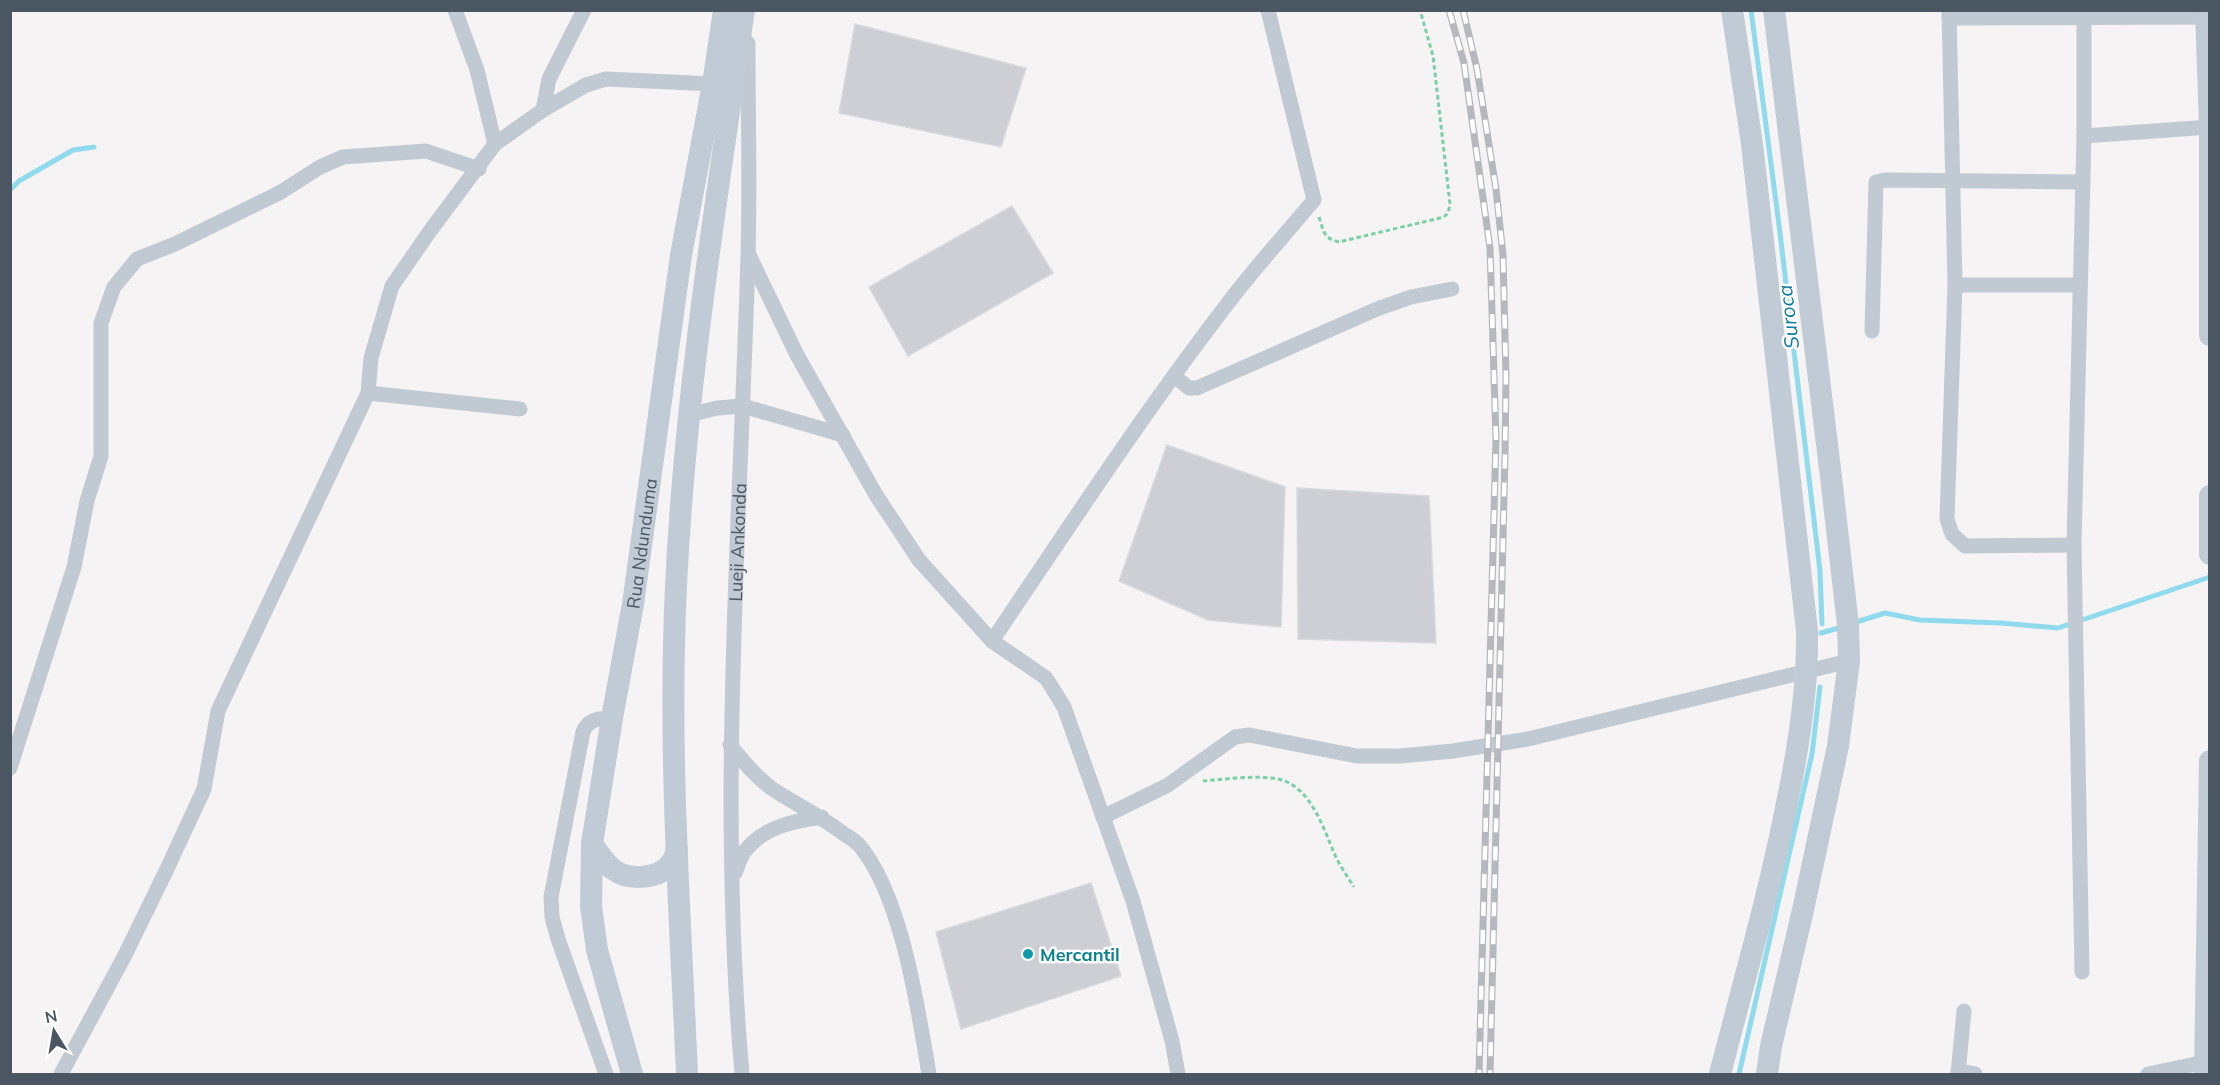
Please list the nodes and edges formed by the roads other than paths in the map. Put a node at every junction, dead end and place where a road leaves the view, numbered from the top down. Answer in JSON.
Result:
{"nodes":[{"id":1,"x":454,"y":10,"type":"edge"},
{"id":2,"x":584,"y":10,"type":"edge"},
{"id":3,"x":724,"y":10,"type":"edge"},
{"id":4,"x":746,"y":10,"type":"edge"},
{"id":5,"x":1268,"y":10,"type":"edge"},
{"id":6,"x":1732,"y":10,"type":"edge"},
{"id":7,"x":1774,"y":10,"type":"edge"},
{"id":8,"x":1949,"y":14,"type":"edge"},
{"id":9,"x":2207,"y":15,"type":"edge"},
{"id":10,"x":2084,"y":19,"type":"junction"},
{"id":11,"x":713,"y":84,"type":"junction"},
{"id":12,"x":543,"y":110,"type":"junction"},
{"id":13,"x":2210,"y":127,"type":"edge"},
{"id":14,"x":2084,"y":136,"type":"junction"},
{"id":15,"x":495,"y":144,"type":"junction"},
{"id":16,"x":479,"y":169,"type":"junction"},
{"id":17,"x":1953,"y":181,"type":"junction"},
{"id":18,"x":2083,"y":182,"type":"junction"},
{"id":19,"x":2209,"y":211,"type":"edge"},
{"id":20,"x":748,"y":252,"type":"junction"},
{"id":21,"x":1955,"y":285,"type":"junction"},
{"id":22,"x":2080,"y":285,"type":"junction"},
{"id":23,"x":1452,"y":289,"type":"dead end"},
{"id":24,"x":1872,"y":331,"type":"dead end"},
{"id":25,"x":2210,"y":335,"type":"edge"},
{"id":26,"x":1173,"y":376,"type":"junction"},
{"id":27,"x":368,"y":393,"type":"junction"},
{"id":28,"x":743,"y":406,"type":"junction"},
{"id":29,"x":520,"y":409,"type":"dead end"},
{"id":30,"x":689,"y":415,"type":"junction"},
{"id":31,"x":843,"y":435,"type":"junction"},
{"id":32,"x":2210,"y":496,"type":"edge"},
{"id":33,"x":2074,"y":545,"type":"junction"},
{"id":34,"x":2210,"y":554,"type":"edge"},
{"id":35,"x":992,"y":641,"type":"junction"},
{"id":36,"x":1849,"y":661,"type":"junction"},
{"id":37,"x":1808,"y":669,"type":"junction"},
{"id":38,"x":612,"y":718,"type":"junction"},
{"id":39,"x":730,"y":745,"type":"junction"},
{"id":40,"x":2210,"y":761,"type":"edge"},
{"id":41,"x":10,"y":768,"type":"edge"},
{"id":42,"x":822,"y":817,"type":"junction"},
{"id":43,"x":1103,"y":817,"type":"junction"},
{"id":44,"x":592,"y":844,"type":"junction"},
{"id":45,"x":677,"y":850,"type":"junction"},
{"id":46,"x":732,"y":878,"type":"junction"},
{"id":47,"x":2209,"y":939,"type":"edge"},
{"id":48,"x":2082,"y":972,"type":"dead end"},
{"id":49,"x":1964,"y":1011,"type":"dead end"},
{"id":50,"x":2206,"y":1066,"type":"edge"},
{"id":51,"x":1958,"y":1073,"type":"edge"},
{"id":52,"x":61,"y":1074,"type":"edge"},
{"id":53,"x":606,"y":1074,"type":"edge"},
{"id":54,"x":632,"y":1074,"type":"edge"},
{"id":55,"x":687,"y":1074,"type":"edge"},
{"id":56,"x":742,"y":1074,"type":"edge"},
{"id":57,"x":929,"y":1074,"type":"edge"},
{"id":58,"x":1178,"y":1074,"type":"edge"},
{"id":59,"x":1720,"y":1074,"type":"edge"},
{"id":60,"x":1767,"y":1074,"type":"edge"},
{"id":61,"x":1975,"y":1074,"type":"edge"},
{"id":62,"x":2148,"y":1074,"type":"edge"}],
"edges":[{"from":1,"to":15,"type":"street"},
{"from":2,"to":12,"type":"street"},
{"from":3,"to":11,"type":"main road","name":"Rua Ndunduma"},
{"from":4,"to":20,"type":"street","name":"Lueji Ankonda"},
{"from":4,"to":30,"type":"main road","name":"Rua Ndunduma"},
{"from":5,"to":26,"type":"street"},
{"from":6,"to":37,"type":"main road"},
{"from":7,"to":36,"type":"main road"},
{"from":8,"to":10,"type":"street"},
{"from":8,"to":17,"type":"street"},
{"from":9,"to":10,"type":"street"},
{"from":9,"to":13,"type":"main road"},
{"from":10,"to":14,"type":"street"},
{"from":11,"to":12,"type":"street"},
{"from":11,"to":38,"type":"main road","name":"Rua Ndunduma"},
{"from":12,"to":15,"type":"street"},
{"from":13,"to":14,"type":"street"},
{"from":13,"to":19,"type":"main road"},
{"from":14,"to":18,"type":"street"},
{"from":15,"to":16,"type":"street"},
{"from":16,"to":27,"type":"street"},
{"from":16,"to":41,"type":"street"},
{"from":17,"to":18,"type":"street"},
{"from":17,"to":21,"type":"street"},
{"from":17,"to":24,"type":"street"},
{"from":18,"to":22,"type":"street"},
{"from":19,"to":25,"type":"main road"},
{"from":20,"to":28,"type":"street","name":"Lueji Ankonda"},
{"from":20,"to":31,"type":"street"},
{"from":21,"to":22,"type":"street"},
{"from":21,"to":33,"type":"street"},
{"from":22,"to":33,"type":"street"},
{"from":23,"to":26,"type":"street"},
{"from":26,"to":35,"type":"street"},
{"from":27,"to":29,"type":"street"},
{"from":27,"to":52,"type":"street"},
{"from":28,"to":30,"type":"street"},
{"from":28,"to":31,"type":"street"},
{"from":28,"to":39,"type":"street","name":"Lueji Ankonda"},
{"from":30,"to":45,"type":"main road","name":"Rua Ndunduma"},
{"from":31,"to":35,"type":"street"},
{"from":32,"to":34,"type":"main road"},
{"from":33,"to":48,"type":"street"},
{"from":35,"to":43,"type":"street"},
{"from":36,"to":37,"type":"street"},
{"from":36,"to":60,"type":"main road"},
{"from":37,"to":43,"type":"street"},
{"from":37,"to":59,"type":"main road"},
{"from":38,"to":44,"type":"main road","name":"Rua Ndunduma"},
{"from":38,"to":53,"type":"street"},
{"from":39,"to":42,"type":"street"},
{"from":39,"to":46,"type":"street","name":"Lueji Ankonda"},
{"from":40,"to":47,"type":"main road"},
{"from":42,"to":46,"type":"street"},
{"from":42,"to":57,"type":"street"},
{"from":43,"to":58,"type":"street"},
{"from":44,"to":45,"type":"main road"},
{"from":44,"to":54,"type":"main road","name":"Rua Ndunduma"},
{"from":45,"to":55,"type":"main road"},
{"from":46,"to":56,"type":"street","name":"Lueji Ankonda"},
{"from":47,"to":50,"type":"main road"},
{"from":49,"to":51,"type":"street"},
{"from":50,"to":62,"type":"street"},
{"from":51,"to":61,"type":"street"}]}
